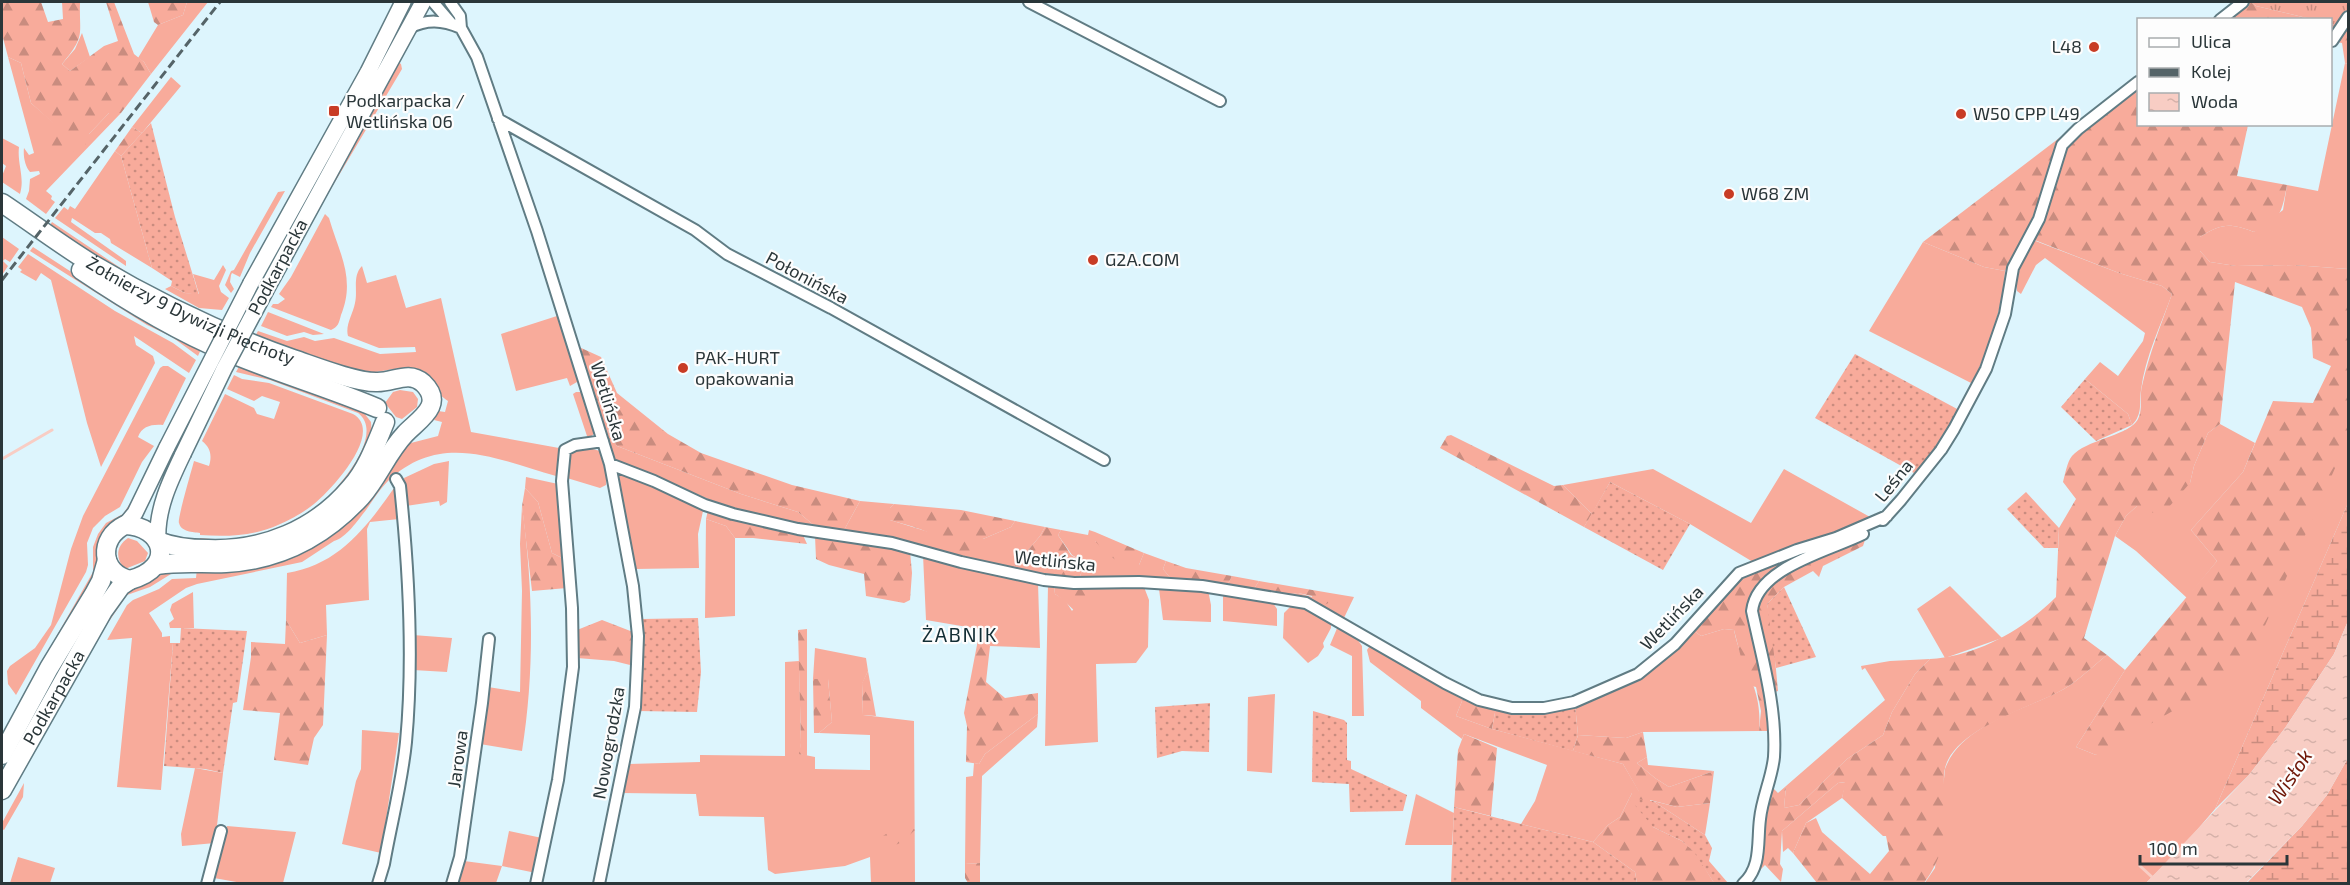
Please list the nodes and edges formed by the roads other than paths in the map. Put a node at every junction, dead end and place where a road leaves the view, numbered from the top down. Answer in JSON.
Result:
{"nodes":[{"id":1,"x":403,"y":2,"type":"edge"},
{"id":2,"x":423,"y":2,"type":"edge"},
{"id":3,"x":433,"y":2,"type":"edge"},
{"id":4,"x":450,"y":2,"type":"edge"},
{"id":5,"x":1029,"y":2,"type":"edge"},
{"id":6,"x":2243,"y":2,"type":"edge"},
{"id":7,"x":2349,"y":17,"type":"edge"},
{"id":8,"x":2223,"y":18,"type":"edge"},
{"id":9,"x":456,"y":26,"type":"junction"},
{"id":10,"x":409,"y":28,"type":"junction"},
{"id":11,"x":2332,"y":41,"type":"dead end"},
{"id":12,"x":2137,"y":84,"type":"edge"},
{"id":13,"x":1220,"y":101,"type":"dead end"},
{"id":14,"x":498,"y":119,"type":"junction"},
{"id":15,"x":2,"y":203,"type":"edge"},
{"id":16,"x":2,"y":218,"type":"edge"},
{"id":17,"x":394,"y":379,"type":"junction"},
{"id":18,"x":381,"y":415,"type":"junction"},
{"id":19,"x":408,"y":431,"type":"junction"},
{"id":20,"x":603,"y":441,"type":"junction"},
{"id":21,"x":1104,"y":459,"type":"dead end"},
{"id":22,"x":610,"y":464,"type":"junction"},
{"id":23,"x":396,"y":479,"type":"dead end"},
{"id":24,"x":1887,"y":516,"type":"junction"},
{"id":25,"x":125,"y":525,"type":"junction"},
{"id":26,"x":158,"y":542,"type":"junction"},
{"id":27,"x":106,"y":560,"type":"junction"},
{"id":28,"x":158,"y":565,"type":"junction"},
{"id":29,"x":130,"y":580,"type":"junction"},
{"id":30,"x":489,"y":639,"type":"dead end"},
{"id":31,"x":2,"y":755,"type":"edge"},
{"id":32,"x":2,"y":790,"type":"edge"},
{"id":33,"x":221,"y":831,"type":"dead end"},
{"id":34,"x":207,"y":884,"type":"edge"},
{"id":35,"x":378,"y":884,"type":"edge"},
{"id":36,"x":452,"y":884,"type":"edge"},
{"id":37,"x":536,"y":884,"type":"edge"},
{"id":38,"x":598,"y":884,"type":"edge"},
{"id":39,"x":1743,"y":884,"type":"edge"}],
"edges":[{"from":1,"to":25,"type":"main road","name":"Podkarpacka","bridge":true},
{"from":2,"to":10,"type":"main road","name":"Podkarpacka"},
{"from":3,"to":9,"type":"street","name":"Wetlińska"},
{"from":4,"to":9,"type":"street","name":"Wetlińska"},
{"from":5,"to":13,"type":"street"},
{"from":6,"to":8,"type":"street"},
{"from":7,"to":11,"type":"street"},
{"from":9,"to":10,"type":"street"},
{"from":9,"to":14,"type":"street","name":"Wetlińska"},
{"from":10,"to":26,"type":"main road","name":"Podkarpacka","bridge":true},
{"from":12,"to":24,"type":"street","name":"Leśna"},
{"from":14,"to":20,"type":"street","name":"Wetlińska"},
{"from":14,"to":21,"type":"street","name":"Połonińska"},
{"from":15,"to":17,"type":"highway","name":"Żołnierzy 9 Dywizji Piechoty"},
{"from":16,"to":18,"type":"highway","name":"Żołnierzy 9 Dywizji Piechoty"},
{"from":17,"to":18,"type":"highway"},
{"from":17,"to":19,"type":"highway"},
{"from":18,"to":19,"type":"highway"},
{"from":18,"to":26,"type":"highway"},
{"from":19,"to":28,"type":"highway"},
{"from":20,"to":22,"type":"street","name":"Wetlińska"},
{"from":20,"to":37,"type":"street"},
{"from":22,"to":24,"type":"street","name":"Wetlińska"},
{"from":22,"to":38,"type":"street","name":"Nowogrodzka"},
{"from":23,"to":35,"type":"street"},
{"from":24,"to":39,"type":"street","name":"Leśna"},
{"from":25,"to":26,"type":"highway"},
{"from":25,"to":27,"type":"highway"},
{"from":26,"to":28,"type":"highway"},
{"from":27,"to":29,"type":"highway"},
{"from":27,"to":31,"type":"highway","name":"Podkarpacka"},
{"from":28,"to":29,"type":"highway"},
{"from":29,"to":32,"type":"highway","name":"Podkarpacka"},
{"from":30,"to":36,"type":"street","name":"Jarowa"},
{"from":33,"to":34,"type":"street"}]}
